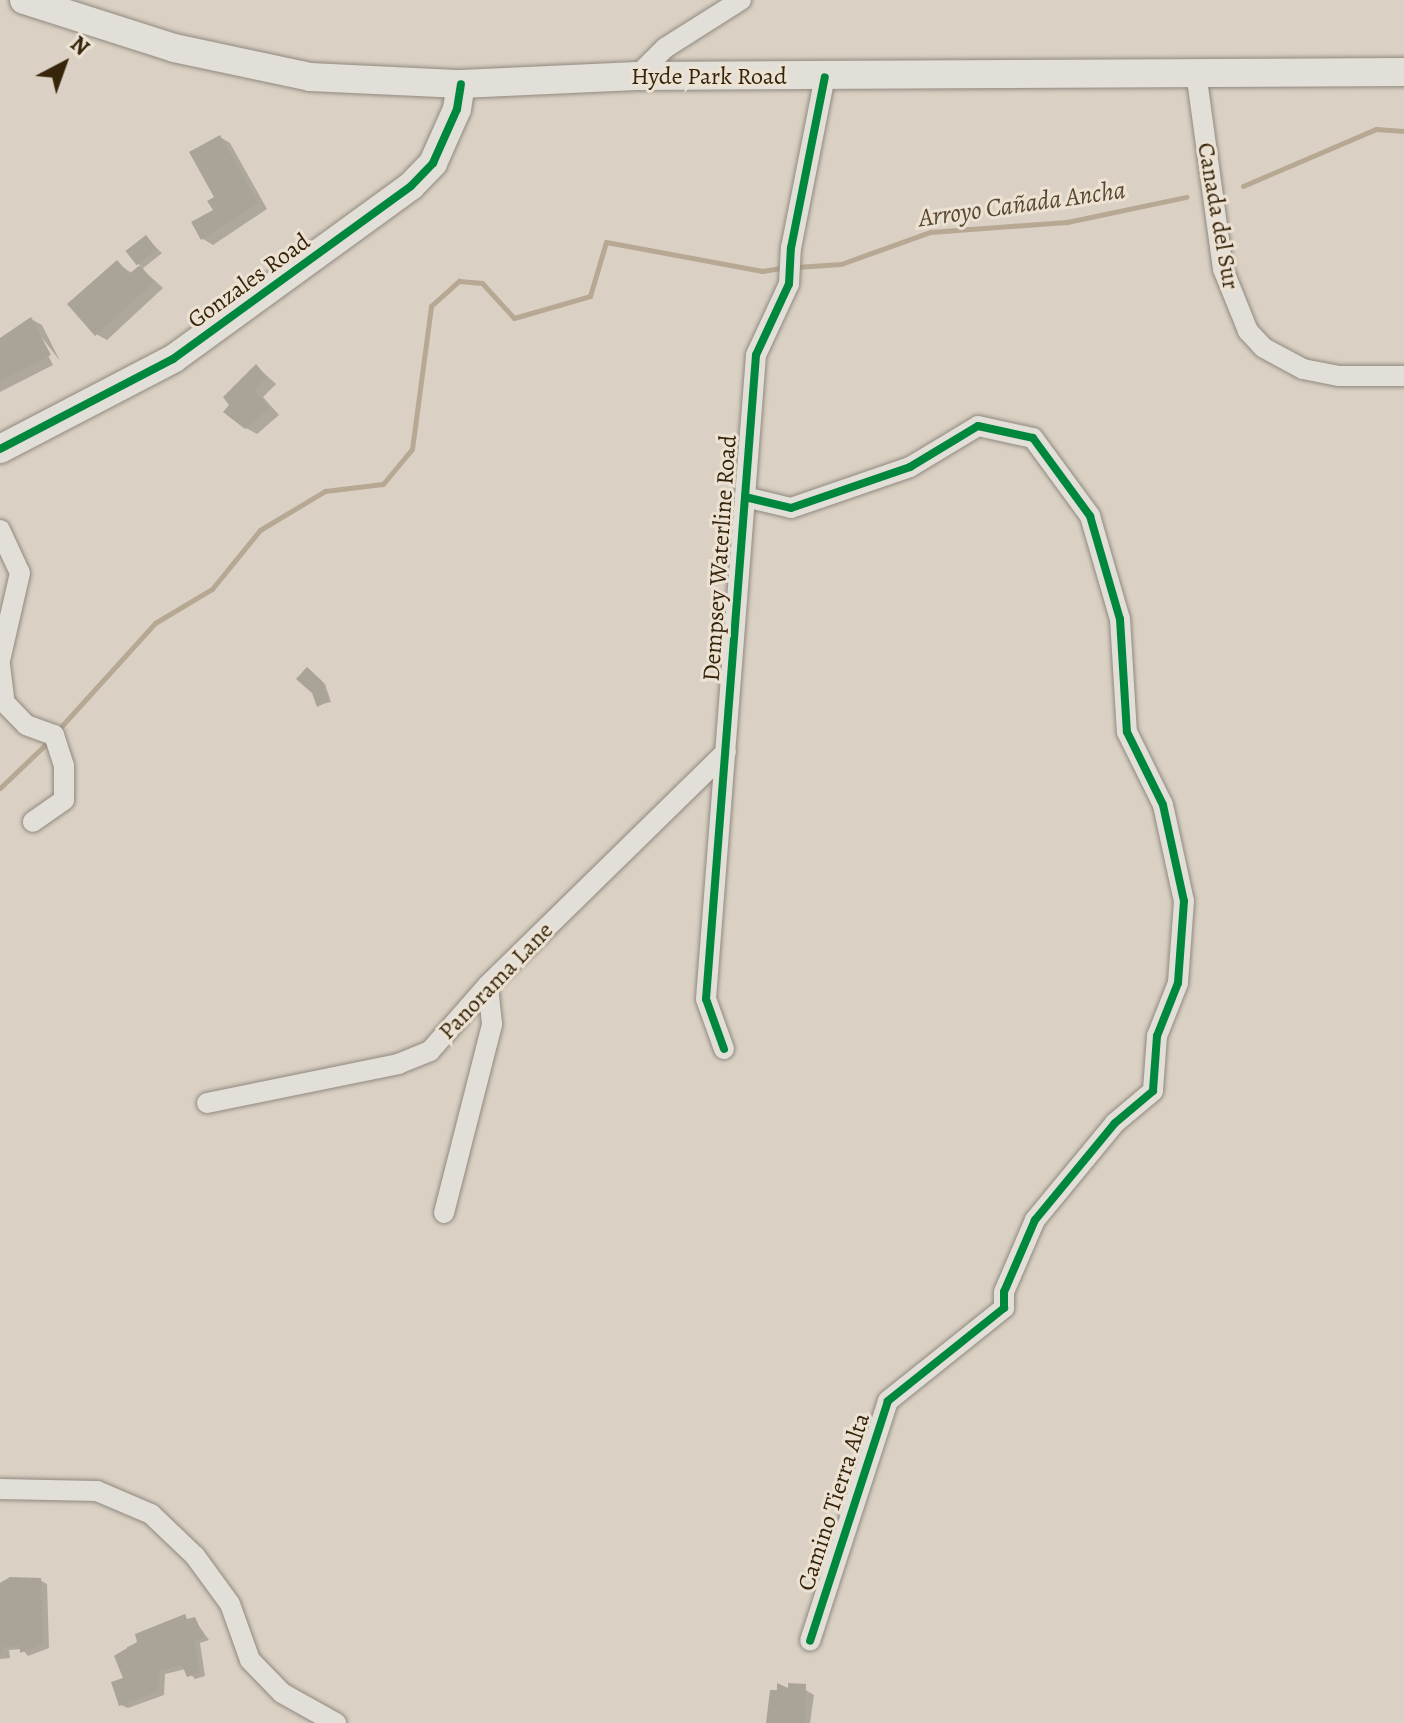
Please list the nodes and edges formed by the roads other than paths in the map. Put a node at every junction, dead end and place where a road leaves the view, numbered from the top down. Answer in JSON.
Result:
{"nodes":[{"id":1,"x":24,"y":0,"type":"edge"},
{"id":2,"x":741,"y":0,"type":"edge"},
{"id":3,"x":1196,"y":72,"type":"junction"},
{"id":4,"x":1404,"y":72,"type":"edge"},
{"id":5,"x":637,"y":76,"type":"junction"},
{"id":6,"x":825,"y":77,"type":"junction"},
{"id":7,"x":461,"y":84,"type":"junction"},
{"id":8,"x":1404,"y":376,"type":"edge"},
{"id":9,"x":0,"y":449,"type":"edge"},
{"id":10,"x":745,"y":497,"type":"junction"},
{"id":11,"x":0,"y":530,"type":"edge"},
{"id":12,"x":0,"y":663,"type":"edge"},
{"id":13,"x":726,"y":752,"type":"junction"},
{"id":14,"x":33,"y":822,"type":"dead end"},
{"id":15,"x":488,"y":985,"type":"junction"},
{"id":16,"x":724,"y":1049,"type":"dead end"},
{"id":17,"x":207,"y":1103,"type":"dead end"},
{"id":18,"x":444,"y":1213,"type":"dead end"},
{"id":19,"x":0,"y":1489,"type":"edge"},
{"id":20,"x":810,"y":1641,"type":"dead end"},
{"id":21,"x":336,"y":1723,"type":"edge"}],
"edges":[{"from":1,"to":7,"type":"main road","name":"Hyde Park Road"},
{"from":2,"to":5,"type":"street"},
{"from":3,"to":4,"type":"main road","name":"Hyde Park Road"},
{"from":3,"to":6,"type":"main road","name":"Hyde Park Road"},
{"from":3,"to":8,"type":"street","name":"Canada del Sur"},
{"from":5,"to":6,"type":"main road","name":"Hyde Park Road"},
{"from":5,"to":7,"type":"main road","name":"Hyde Park Road"},
{"from":6,"to":10,"type":"street","name":"Dempsey Waterline Road"},
{"from":7,"to":9,"type":"main road","name":"Gonzales Road"},
{"from":10,"to":13,"type":"street","name":"Dempsey Waterline Road"},
{"from":10,"to":20,"type":"street","name":"Camino Tierra Alta"},
{"from":11,"to":12,"type":"street"},
{"from":12,"to":14,"type":"street"},
{"from":13,"to":15,"type":"street","name":"Panorama Lane"},
{"from":13,"to":16,"type":"street","name":"Dempsey Waterline Road"},
{"from":15,"to":17,"type":"street","name":"Panorama Lane"},
{"from":15,"to":18,"type":"street"},
{"from":19,"to":21,"type":"street"}]}
